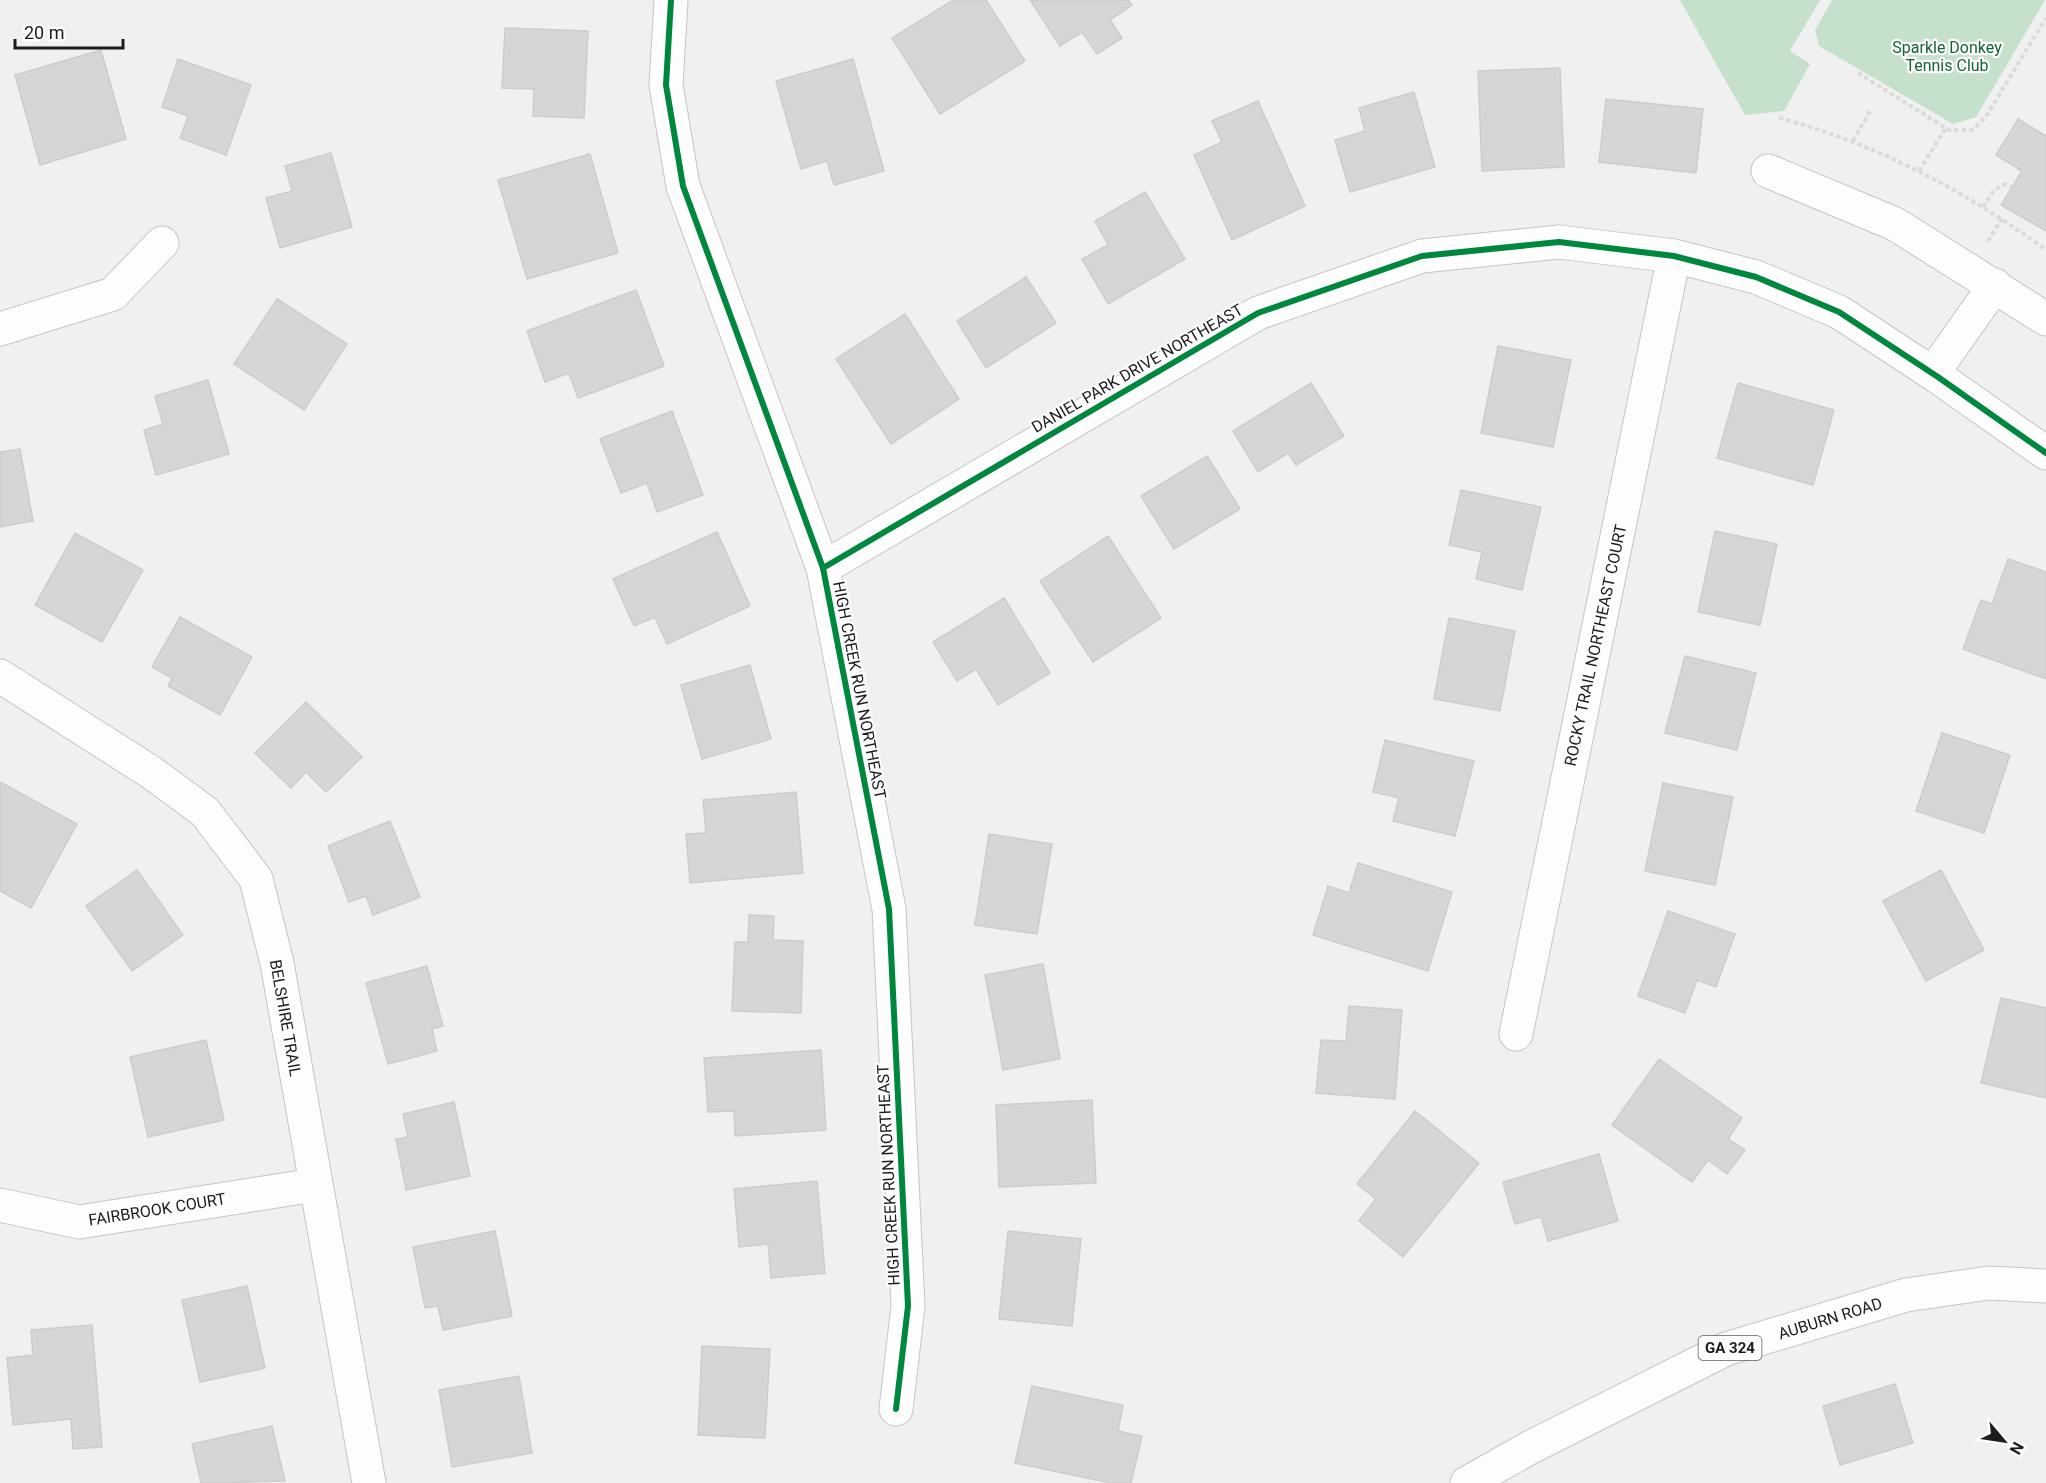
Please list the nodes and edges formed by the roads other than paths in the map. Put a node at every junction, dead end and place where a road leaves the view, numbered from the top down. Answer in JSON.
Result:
{"nodes":[{"id":1,"x":671,"y":0,"type":"edge"},
{"id":2,"x":1768,"y":171,"type":"dead end"},
{"id":3,"x":162,"y":243,"type":"dead end"},
{"id":4,"x":1674,"y":256,"type":"junction"},
{"id":5,"x":1995,"y":285,"type":"junction"},
{"id":6,"x":2046,"y":319,"type":"edge"},
{"id":7,"x":0,"y":329,"type":"edge"},
{"id":8,"x":1933,"y":373,"type":"junction"},
{"id":9,"x":2046,"y":453,"type":"edge"},
{"id":10,"x":823,"y":568,"type":"junction"},
{"id":11,"x":0,"y":676,"type":"edge"},
{"id":12,"x":1516,"y":1034,"type":"dead end"},
{"id":13,"x":315,"y":1185,"type":"junction"},
{"id":14,"x":0,"y":1205,"type":"edge"},
{"id":15,"x":2046,"y":1286,"type":"edge"},
{"id":16,"x":896,"y":1409,"type":"dead end"},
{"id":17,"x":369,"y":1483,"type":"edge"},
{"id":18,"x":1467,"y":1483,"type":"edge"}],
"edges":[{"from":1,"to":10,"type":"street","name":"HIGH CREEK RUN NORTHEAST"},
{"from":2,"to":5,"type":"street"},
{"from":3,"to":7,"type":"street"},
{"from":4,"to":8,"type":"street","name":"DANIEL PARK DRIVE NORTHEAST"},
{"from":4,"to":10,"type":"street","name":"DANIEL PARK DRIVE NORTHEAST"},
{"from":4,"to":12,"type":"street","name":"ROCKY TRAIL NORTHEAST COURT"},
{"from":5,"to":6,"type":"street"},
{"from":5,"to":8,"type":"street"},
{"from":8,"to":9,"type":"street","name":"DANIEL PARK DRIVE NORTHEAST"},
{"from":10,"to":16,"type":"street","name":"HIGH CREEK RUN NORTHEAST"},
{"from":11,"to":13,"type":"street","name":"BELSHIRE TRAIL"},
{"from":13,"to":14,"type":"street","name":"FAIRBROOK COURT"},
{"from":13,"to":17,"type":"street","name":"BELSHIRE TRAIL"},
{"from":15,"to":18,"type":"street","name":"AUBURN ROAD","number":"GA 324"}]}
